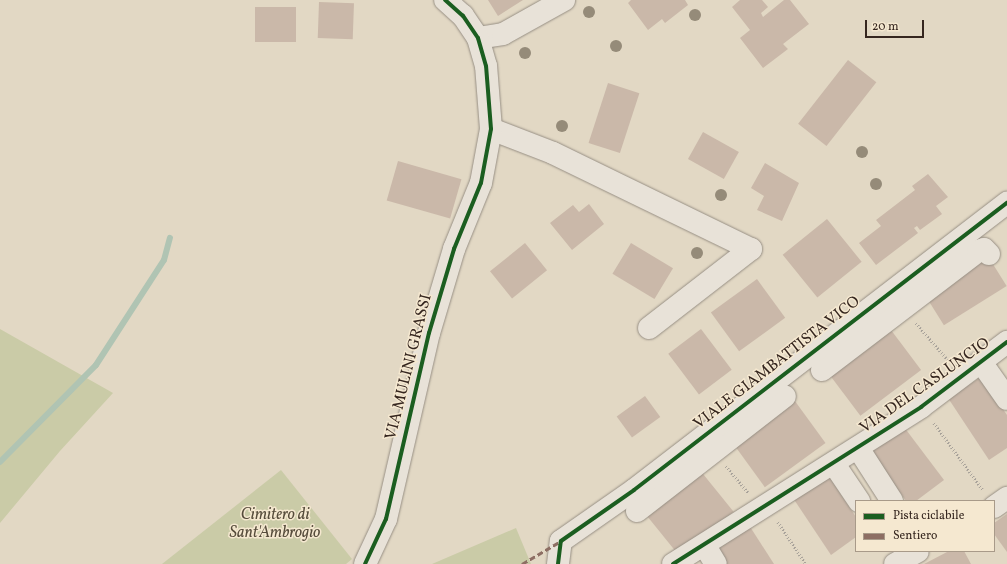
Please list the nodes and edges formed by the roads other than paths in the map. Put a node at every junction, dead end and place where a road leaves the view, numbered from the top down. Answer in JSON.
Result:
{"nodes":[{"id":1,"x":445,"y":0,"type":"edge"},
{"id":2,"x":564,"y":0,"type":"edge"},
{"id":3,"x":478,"y":38,"type":"junction"},
{"id":4,"x":491,"y":129,"type":"junction"},
{"id":5,"x":1007,"y":203,"type":"edge"},
{"id":6,"x":989,"y":254,"type":"dead end"},
{"id":7,"x":889,"y":290,"type":"junction"},
{"id":8,"x":907,"y":312,"type":"junction"},
{"id":9,"x":648,"y":328,"type":"dead end"},
{"id":10,"x":1007,"y":342,"type":"edge"},
{"id":11,"x":981,"y":362,"type":"junction"},
{"id":12,"x":822,"y":370,"type":"dead end"},
{"id":13,"x":785,"y":396,"type":"dead end"},
{"id":14,"x":1006,"y":396,"type":"edge"},
{"id":15,"x":858,"y":448,"type":"junction"},
{"id":16,"x":712,"y":449,"type":"junction"},
{"id":17,"x":834,"y":464,"type":"junction"},
{"id":18,"x":878,"y":480,"type":"junction"},
{"id":19,"x":857,"y":498,"type":"edge"},
{"id":20,"x":891,"y":500,"type":"edge"},
{"id":21,"x":637,"y":511,"type":"dead end"},
{"id":22,"x":705,"y":546,"type":"junction"},
{"id":23,"x":916,"y":552,"type":"edge"},
{"id":24,"x":676,"y":563,"type":"edge"},
{"id":25,"x":365,"y":564,"type":"edge"},
{"id":26,"x":558,"y":564,"type":"edge"},
{"id":27,"x":716,"y":564,"type":"edge"},
{"id":28,"x":895,"y":564,"type":"edge"}],
"edges":[{"from":1,"to":3,"type":"street","name":"VIA MULINI GRASSI"},
{"from":2,"to":3,"type":"street"},
{"from":3,"to":4,"type":"street","name":"VIA MULINI GRASSI"},
{"from":4,"to":9,"type":"street"},
{"from":4,"to":25,"type":"street","name":"VIA MULINI GRASSI"},
{"from":5,"to":7,"type":"street","name":"VIALE GIAMBATTISTA VICO"},
{"from":6,"to":8,"type":"street"},
{"from":7,"to":8,"type":"street"},
{"from":7,"to":16,"type":"street","name":"VIALE GIAMBATTISTA VICO"},
{"from":8,"to":12,"type":"street"},
{"from":10,"to":11,"type":"street","name":"VIA DEL CASLUNCIO"},
{"from":11,"to":14,"type":"street"},
{"from":11,"to":15,"type":"street","name":"VIA DEL CASLUNCIO"},
{"from":13,"to":16,"type":"street"},
{"from":15,"to":17,"type":"street","name":"VIA DEL CASLUNCIO"},
{"from":15,"to":18,"type":"street","name":"VIA DEL CASLUNCIO"},
{"from":16,"to":21,"type":"street"},
{"from":16,"to":26,"type":"street","name":"VIALE GIAMBATTISTA VICO"},
{"from":17,"to":19,"type":"street"},
{"from":17,"to":22,"type":"street","name":"VIA DEL CASLUNCIO"},
{"from":18,"to":19,"type":"street"},
{"from":18,"to":20,"type":"street","name":"VIA DEL CASLUNCIO"},
{"from":22,"to":24,"type":"street","name":"VIA DEL CASLUNCIO"},
{"from":22,"to":27,"type":"street"},
{"from":23,"to":28,"type":"street"}]}
